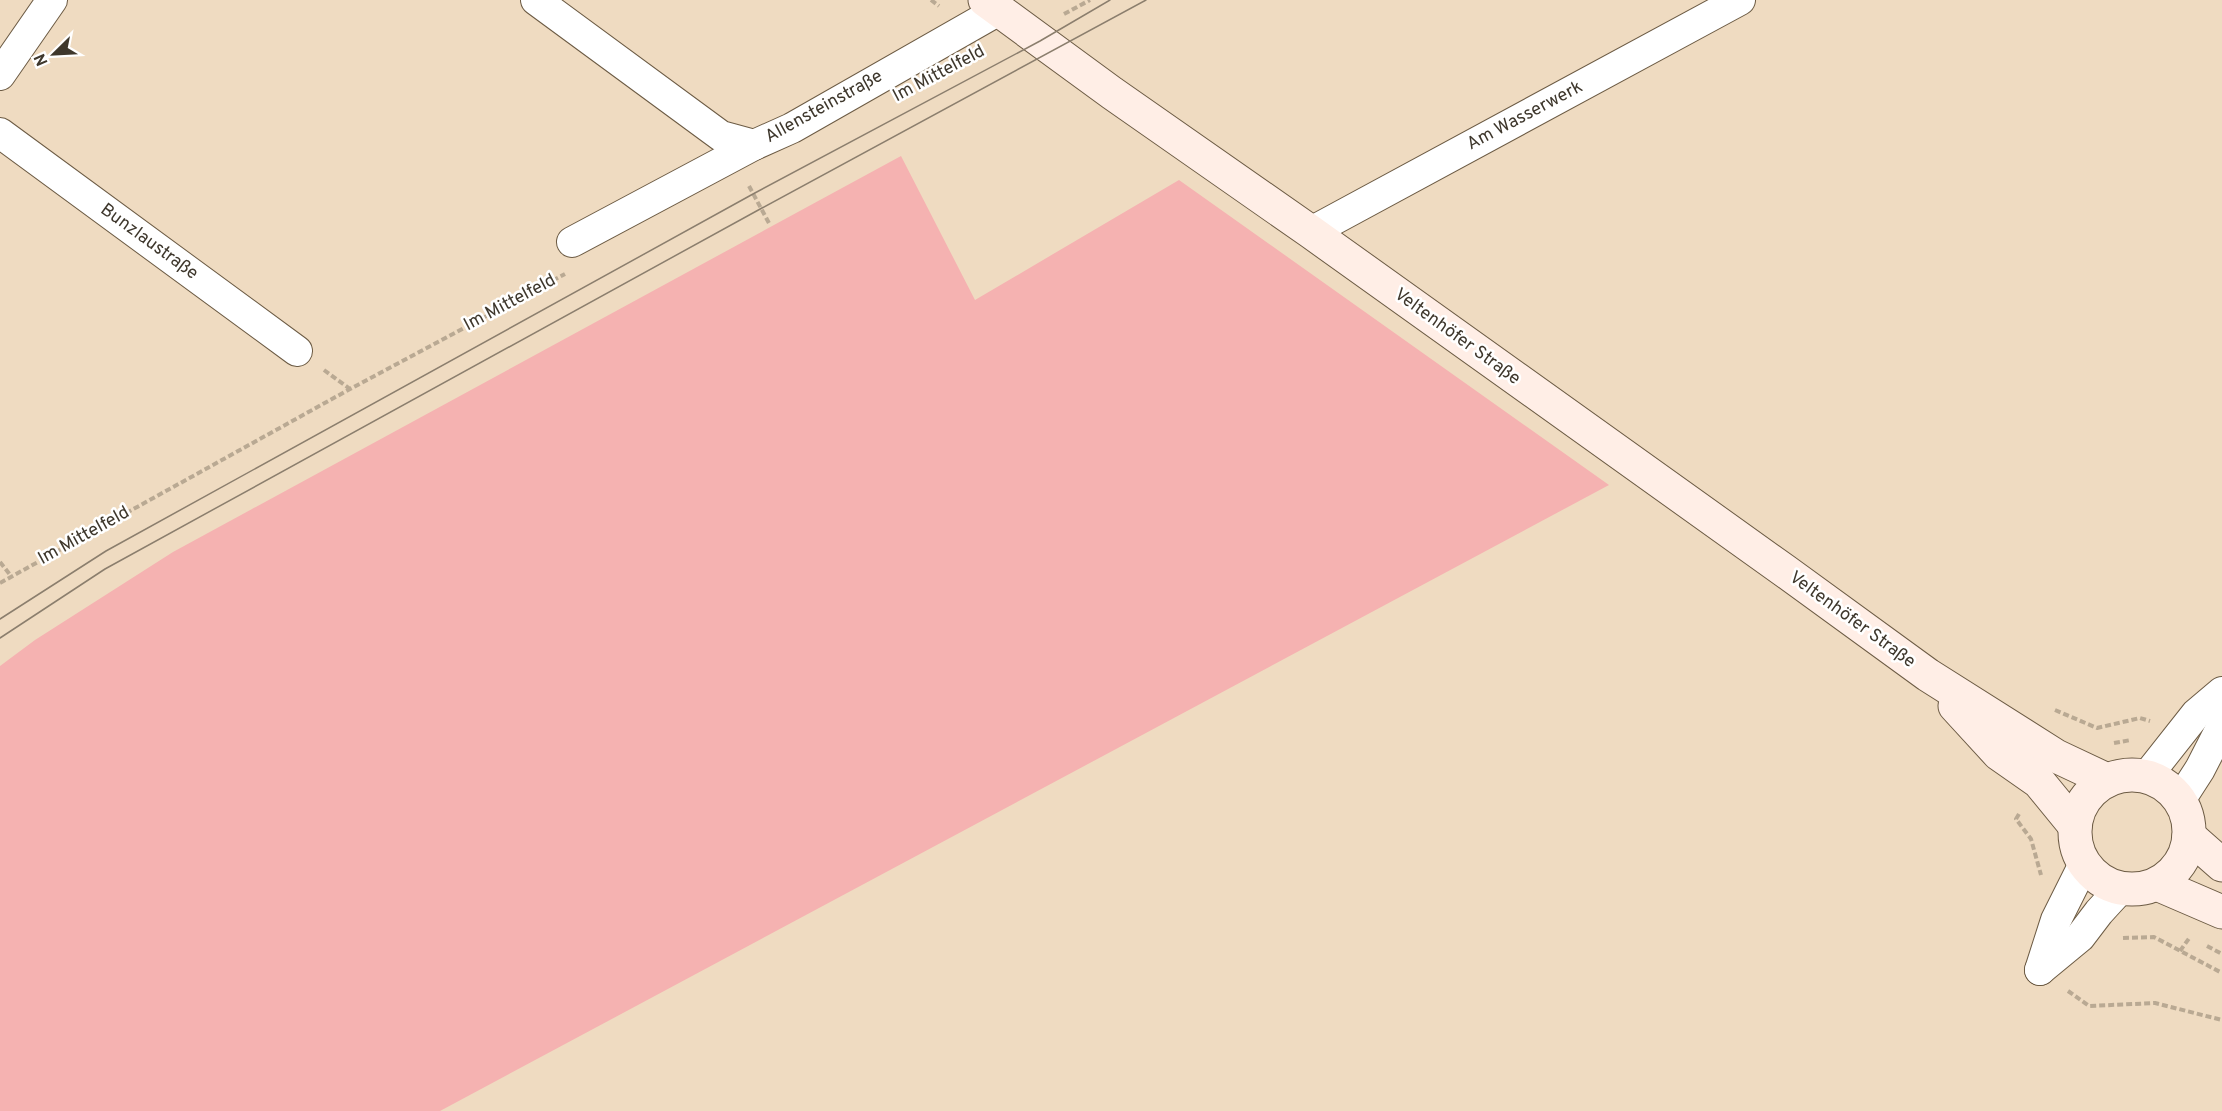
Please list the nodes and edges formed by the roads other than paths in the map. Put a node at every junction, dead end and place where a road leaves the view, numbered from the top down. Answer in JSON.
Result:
{"nodes":[{"id":1,"x":52,"y":0,"type":"edge"},
{"id":2,"x":536,"y":0,"type":"edge"},
{"id":3,"x":1740,"y":0,"type":"edge"},
{"id":4,"x":992,"y":5,"type":"edge"},
{"id":5,"x":0,"y":75,"type":"edge"},
{"id":6,"x":0,"y":133,"type":"edge"},
{"id":7,"x":754,"y":145,"type":"junction"},
{"id":8,"x":1311,"y":232,"type":"junction"},
{"id":9,"x":572,"y":242,"type":"dead end"},
{"id":10,"x":297,"y":351,"type":"dead end"},
{"id":11,"x":1928,"y":675,"type":"junction"},
{"id":12,"x":2222,"y":692,"type":"edge"},
{"id":13,"x":2222,"y":726,"type":"edge"},
{"id":14,"x":2146,"y":776,"type":"junction"},
{"id":15,"x":2108,"y":780,"type":"junction"},
{"id":16,"x":2181,"y":800,"type":"junction"},
{"id":17,"x":2075,"y":826,"type":"junction"},
{"id":18,"x":2189,"y":836,"type":"junction"},
{"id":19,"x":2084,"y":864,"type":"junction"},
{"id":20,"x":2222,"y":864,"type":"edge"},
{"id":21,"x":2157,"y":884,"type":"junction"},
{"id":22,"x":2121,"y":888,"type":"junction"},
{"id":23,"x":2222,"y":912,"type":"edge"}],
"edges":[{"from":1,"to":5,"type":"street"},
{"from":2,"to":7,"type":"street","name":"Allensteinstraße"},
{"from":3,"to":8,"type":"street","name":"Am Wasserwerk"},
{"from":4,"to":7,"type":"street","name":"Allensteinstraße"},
{"from":4,"to":8,"type":"street","name":"Veltenhöfer Straße"},
{"from":6,"to":10,"type":"street","name":"Bunzlaustraße"},
{"from":7,"to":9,"type":"street"},
{"from":8,"to":11,"type":"street","name":"Veltenhöfer Straße"},
{"from":11,"to":15,"type":"street","name":"Veltenhöfer Straße"},
{"from":11,"to":17,"type":"street","name":"Veltenhöfer Straße"},
{"from":12,"to":14,"type":"street"},
{"from":13,"to":16,"type":"street"},
{"from":14,"to":15,"type":"street"},
{"from":14,"to":16,"type":"street"},
{"from":15,"to":17,"type":"street"},
{"from":16,"to":18,"type":"street"},
{"from":17,"to":19,"type":"street","name":"Veltenhöfer Straße"},
{"from":18,"to":20,"type":"street"},
{"from":18,"to":21,"type":"street"},
{"from":19,"to":22,"type":"street"},
{"from":19,"to":22,"type":"street"},
{"from":21,"to":22,"type":"street"},
{"from":21,"to":23,"type":"street"}]}
